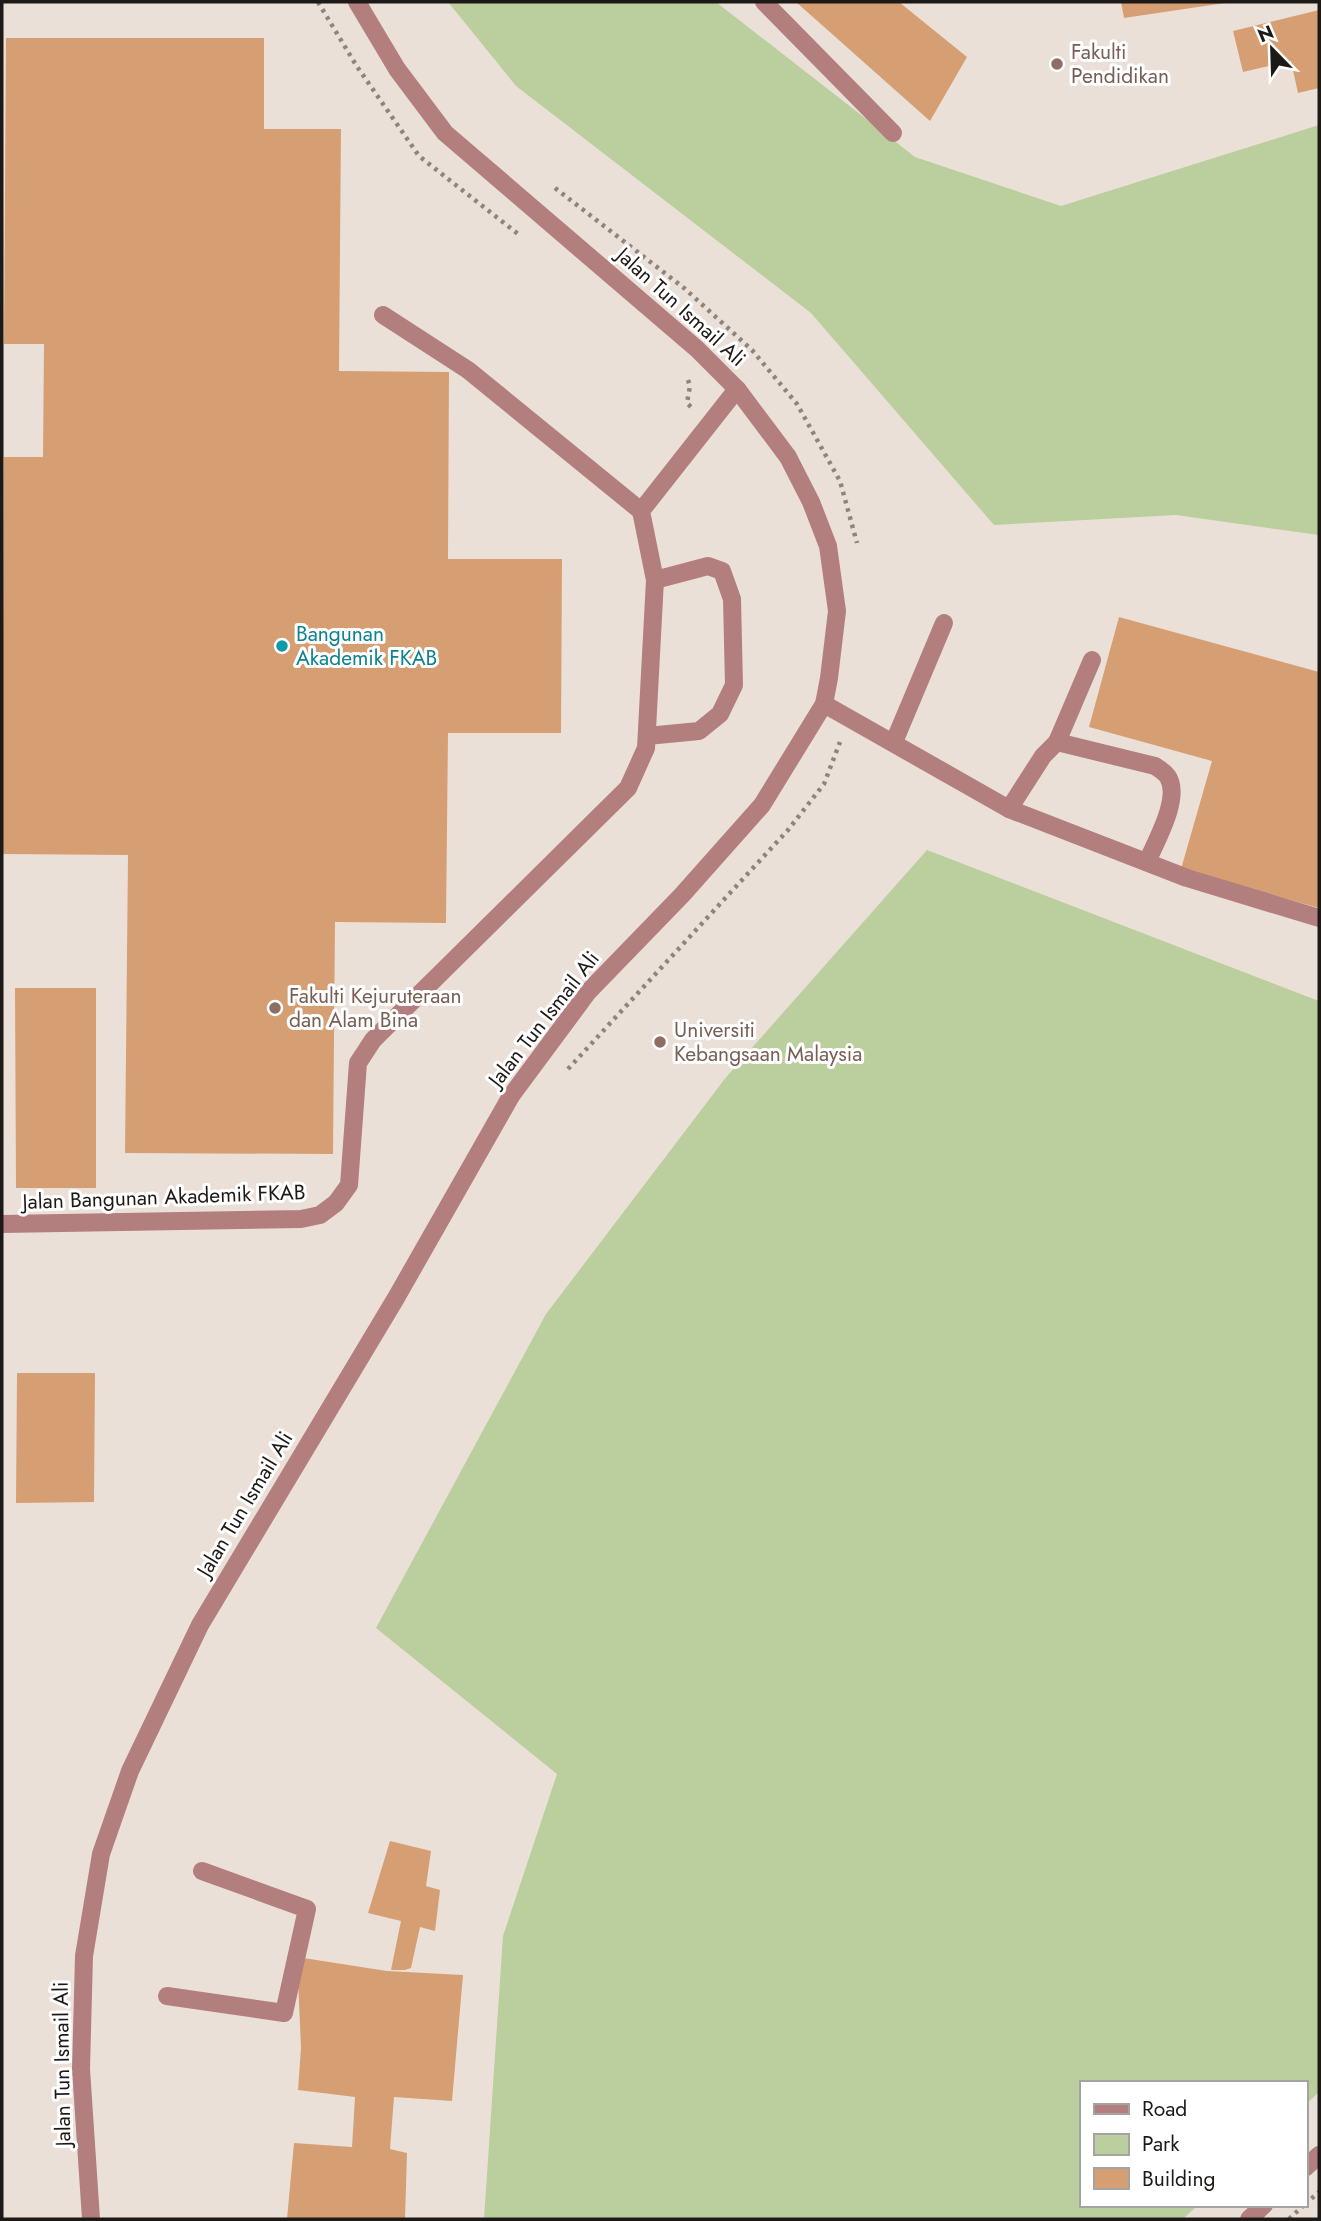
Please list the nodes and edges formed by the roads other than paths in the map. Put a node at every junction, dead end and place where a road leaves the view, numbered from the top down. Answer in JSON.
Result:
{"nodes":[{"id":1,"x":357,"y":2,"type":"edge"},
{"id":2,"x":764,"y":2,"type":"edge"},
{"id":3,"x":893,"y":133,"type":"dead end"},
{"id":4,"x":383,"y":315,"type":"dead end"},
{"id":5,"x":737,"y":389,"type":"junction"},
{"id":6,"x":641,"y":511,"type":"junction"},
{"id":7,"x":655,"y":580,"type":"junction"},
{"id":8,"x":944,"y":623,"type":"dead end"},
{"id":9,"x":1092,"y":660,"type":"dead end"},
{"id":10,"x":824,"y":704,"type":"junction"},
{"id":11,"x":647,"y":736,"type":"junction"},
{"id":12,"x":894,"y":742,"type":"junction"},
{"id":13,"x":1057,"y":742,"type":"junction"},
{"id":14,"x":1009,"y":809,"type":"junction"},
{"id":15,"x":1147,"y":862,"type":"junction"},
{"id":16,"x":1319,"y":918,"type":"edge"},
{"id":17,"x":2,"y":1224,"type":"edge"},
{"id":18,"x":202,"y":1871,"type":"dead end"},
{"id":19,"x":167,"y":1996,"type":"dead end"},
{"id":20,"x":1262,"y":2207,"type":"edge"},
{"id":21,"x":91,"y":2219,"type":"edge"},
{"id":22,"x":1249,"y":2219,"type":"edge"}],
"edges":[{"from":1,"to":5,"type":"street","name":"Jalan Tun Ismail Ali"},
{"from":2,"to":3,"type":"street"},
{"from":4,"to":6,"type":"street"},
{"from":5,"to":6,"type":"street"},
{"from":5,"to":10,"type":"street","name":"Jalan Tun Ismail Ali"},
{"from":6,"to":7,"type":"street","name":"Jalan Bangunan Akademik FKAB"},
{"from":7,"to":11,"type":"street","name":"Jalan Bangunan Akademik FKAB"},
{"from":7,"to":11,"type":"street"},
{"from":8,"to":12,"type":"street"},
{"from":9,"to":13,"type":"street"},
{"from":10,"to":12,"type":"street"},
{"from":10,"to":21,"type":"street","name":"Jalan Tun Ismail Ali"},
{"from":11,"to":17,"type":"street","name":"Jalan Bangunan Akademik FKAB"},
{"from":12,"to":14,"type":"street"},
{"from":13,"to":14,"type":"street"},
{"from":13,"to":15,"type":"street"},
{"from":14,"to":15,"type":"street"},
{"from":15,"to":16,"type":"street"},
{"from":18,"to":19,"type":"street"},
{"from":20,"to":22,"type":"street"}]}
